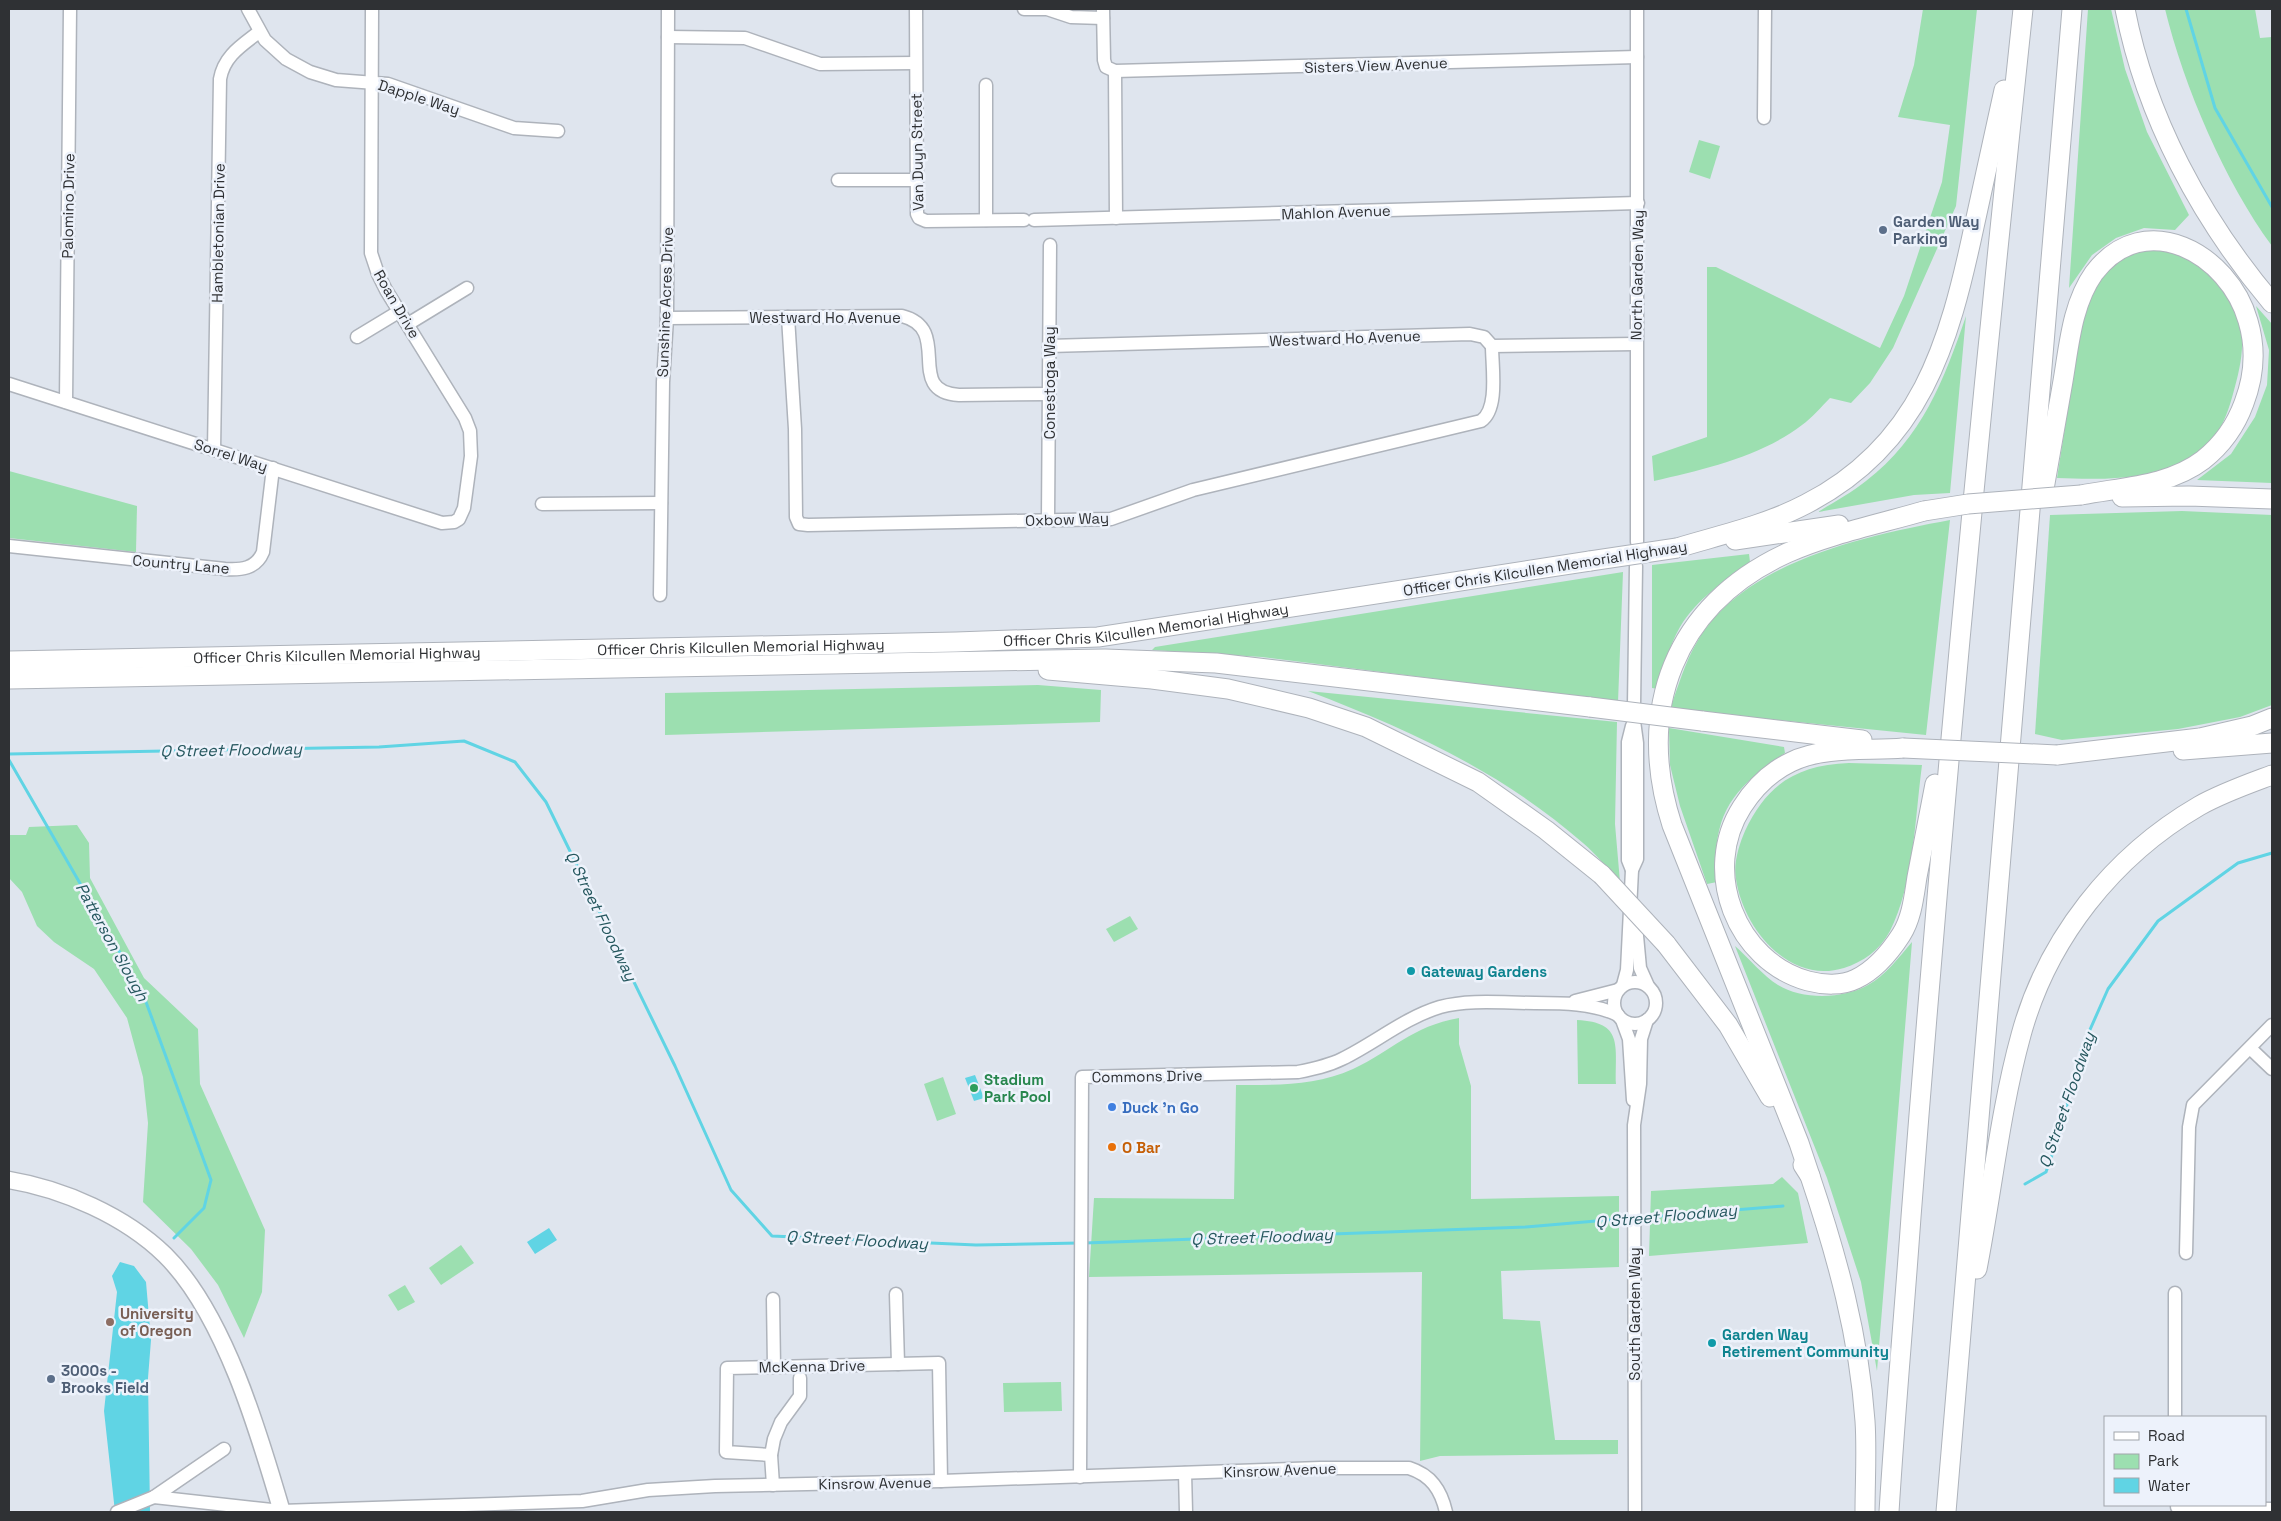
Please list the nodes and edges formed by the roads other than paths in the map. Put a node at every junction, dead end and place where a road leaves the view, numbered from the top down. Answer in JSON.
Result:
{"nodes":[{"id":1,"x":70,"y":9,"type":"edge"},
{"id":2,"x":248,"y":9,"type":"edge"},
{"id":3,"x":372,"y":9,"type":"edge"},
{"id":4,"x":668,"y":9,"type":"edge"},
{"id":5,"x":916,"y":9,"type":"edge"},
{"id":6,"x":1024,"y":9,"type":"edge"},
{"id":7,"x":1637,"y":9,"type":"edge"},
{"id":8,"x":1765,"y":9,"type":"edge"},
{"id":9,"x":2022,"y":9,"type":"edge"},
{"id":10,"x":2072,"y":9,"type":"edge"},
{"id":11,"x":2125,"y":9,"type":"edge"},
{"id":12,"x":1103,"y":13,"type":"edge"},
{"id":13,"x":259,"y":32,"type":"junction"},
{"id":14,"x":668,"y":37,"type":"junction"},
{"id":15,"x":1637,"y":57,"type":"junction"},
{"id":16,"x":915,"y":63,"type":"junction"},
{"id":17,"x":1115,"y":71,"type":"junction"},
{"id":18,"x":372,"y":82,"type":"junction"},
{"id":19,"x":986,"y":84,"type":"dead end"},
{"id":20,"x":1764,"y":118,"type":"dead end"},
{"id":21,"x":558,"y":131,"type":"dead end"},
{"id":22,"x":838,"y":180,"type":"dead end"},
{"id":23,"x":916,"y":180,"type":"junction"},
{"id":24,"x":1638,"y":203,"type":"junction"},
{"id":25,"x":1116,"y":218,"type":"junction"},
{"id":26,"x":986,"y":220,"type":"junction"},
{"id":27,"x":1029,"y":220,"type":"joint"},
{"id":28,"x":1050,"y":245,"type":"dead end"},
{"id":29,"x":467,"y":288,"type":"dead end"},
{"id":30,"x":2272,"y":303,"type":"edge"},
{"id":31,"x":400,"y":311,"type":"junction"},
{"id":32,"x":788,"y":317,"type":"junction"},
{"id":33,"x":667,"y":318,"type":"junction"},
{"id":34,"x":408,"y":324,"type":"junction"},
{"id":35,"x":357,"y":337,"type":"dead end"},
{"id":36,"x":1636,"y":344,"type":"junction"},
{"id":37,"x":1049,"y":346,"type":"junction"},
{"id":38,"x":1492,"y":346,"type":"junction"},
{"id":39,"x":9,"y":384,"type":"edge"},
{"id":40,"x":1048,"y":394,"type":"junction"},
{"id":41,"x":66,"y":402,"type":"junction"},
{"id":42,"x":214,"y":450,"type":"junction"},
{"id":43,"x":273,"y":468,"type":"junction"},
{"id":44,"x":2081,"y":495,"type":"junction"},
{"id":45,"x":2272,"y":499,"type":"edge"},
{"id":46,"x":542,"y":504,"type":"dead end"},
{"id":47,"x":661,"y":504,"type":"junction"},
{"id":48,"x":1924,"y":511,"type":"junction"},
{"id":49,"x":1048,"y":520,"type":"junction"},
{"id":50,"x":454,"y":522,"type":"joint"},
{"id":51,"x":1637,"y":542,"type":"dead end"},
{"id":52,"x":9,"y":546,"type":"edge"},
{"id":53,"x":1677,"y":548,"type":"junction"},
{"id":54,"x":1636,"y":566,"type":"dead end"},
{"id":55,"x":660,"y":595,"type":"dead end"},
{"id":56,"x":2024,"y":603,"type":"junction"},
{"id":57,"x":9,"y":661,"type":"edge"},
{"id":58,"x":947,"y":662,"type":"junction"},
{"id":59,"x":9,"y":679,"type":"edge"},
{"id":60,"x":1954,"y":687,"type":"junction"},
{"id":61,"x":1634,"y":705,"type":"dead end"},
{"id":62,"x":2272,"y":718,"type":"edge"},
{"id":63,"x":2272,"y":743,"type":"edge"},
{"id":64,"x":1903,"y":748,"type":"junction"},
{"id":65,"x":2056,"y":755,"type":"junction"},
{"id":66,"x":2272,"y":775,"type":"edge"},
{"id":67,"x":1632,"y":870,"type":"junction"},
{"id":68,"x":1632,"y":897,"type":"junction"},
{"id":69,"x":1648,"y":986,"type":"junction"},
{"id":70,"x":1620,"y":988,"type":"junction"},
{"id":71,"x":1565,"y":1003,"type":"junction"},
{"id":72,"x":1620,"y":1018,"type":"junction"},
{"id":73,"x":1647,"y":1020,"type":"junction"},
{"id":74,"x":2272,"y":1025,"type":"edge"},
{"id":75,"x":2251,"y":1049,"type":"junction"},
{"id":76,"x":2272,"y":1069,"type":"edge"},
{"id":77,"x":1634,"y":1115,"type":"junction"},
{"id":78,"x":1810,"y":1176,"type":"junction"},
{"id":79,"x":9,"y":1180,"type":"edge"},
{"id":80,"x":2186,"y":1253,"type":"dead end"},
{"id":81,"x":2175,"y":1293,"type":"dead end"},
{"id":82,"x":896,"y":1294,"type":"dead end"},
{"id":83,"x":773,"y":1300,"type":"dead end"},
{"id":84,"x":1960,"y":1361,"type":"junction"},
{"id":85,"x":898,"y":1364,"type":"junction"},
{"id":86,"x":774,"y":1367,"type":"junction"},
{"id":87,"x":800,"y":1378,"type":"dead end"},
{"id":88,"x":2175,"y":1416,"type":"edge"},
{"id":89,"x":224,"y":1449,"type":"dead end"},
{"id":90,"x":771,"y":1455,"type":"junction"},
{"id":91,"x":1185,"y":1473,"type":"junction"},
{"id":92,"x":1080,"y":1477,"type":"junction"},
{"id":93,"x":941,"y":1481,"type":"junction"},
{"id":94,"x":773,"y":1485,"type":"junction"},
{"id":95,"x":154,"y":1497,"type":"junction"},
{"id":96,"x":2177,"y":1508,"type":"edge"},
{"id":97,"x":2272,"y":1509,"type":"edge"},
{"id":98,"x":281,"y":1511,"type":"edge"},
{"id":99,"x":117,"y":1512,"type":"edge"},
{"id":100,"x":1186,"y":1512,"type":"edge"},
{"id":101,"x":1446,"y":1512,"type":"edge"},
{"id":102,"x":1635,"y":1512,"type":"edge"},
{"id":103,"x":1865,"y":1512,"type":"edge"},
{"id":104,"x":1889,"y":1512,"type":"edge"},
{"id":105,"x":1946,"y":1512,"type":"edge"}],
"edges":[{"from":1,"to":41,"type":"street","name":"Palomino Drive"},
{"from":2,"to":13,"type":"street","name":"Dapple Way"},
{"from":3,"to":18,"type":"street","name":"Roan Drive"},
{"from":4,"to":14,"type":"street","name":"Sunshine Acres Drive"},
{"from":5,"to":16,"type":"street","name":"Van Duyn Street"},
{"from":6,"to":12,"type":"street"},
{"from":7,"to":15,"type":"street","name":"North Garden Way"},
{"from":8,"to":20,"type":"street"},
{"from":9,"to":53,"type":"highway"},
{"from":9,"to":60,"type":"highway"},
{"from":10,"to":56,"type":"highway"},
{"from":11,"to":30,"type":"highway"},
{"from":12,"to":17,"type":"street"},
{"from":13,"to":18,"type":"street","name":"Dapple Way"},
{"from":13,"to":42,"type":"street","name":"Hambletonian Drive"},
{"from":14,"to":16,"type":"street"},
{"from":14,"to":33,"type":"street","name":"Sunshine Acres Drive"},
{"from":15,"to":17,"type":"street","name":"Sisters View Avenue"},
{"from":15,"to":24,"type":"street","name":"North Garden Way"},
{"from":16,"to":23,"type":"street","name":"Van Duyn Street"},
{"from":17,"to":25,"type":"street"},
{"from":18,"to":21,"type":"street","name":"Dapple Way"},
{"from":18,"to":31,"type":"street","name":"Roan Drive"},
{"from":19,"to":26,"type":"street"},
{"from":22,"to":23,"type":"street"},
{"from":23,"to":26,"type":"street","name":"Van Duyn Street"},
{"from":24,"to":25,"type":"street","name":"Mahlon Avenue"},
{"from":24,"to":36,"type":"street","name":"North Garden Way"},
{"from":25,"to":27,"type":"street","name":"Mahlon Avenue"},
{"from":26,"to":27,"type":"street","name":"Van Duyn Street"},
{"from":28,"to":37,"type":"street","name":"Conestoga Way"},
{"from":29,"to":34,"type":"street"},
{"from":31,"to":34,"type":"street","name":"Roan Drive"},
{"from":31,"to":35,"type":"street"},
{"from":32,"to":33,"type":"street","name":"Westward Ho Avenue"},
{"from":32,"to":40,"type":"street","name":"Westward Ho Avenue"},
{"from":32,"to":49,"type":"street","name":"Oxbow Way"},
{"from":33,"to":47,"type":"street","name":"Sunshine Acres Drive"},
{"from":34,"to":50,"type":"street","name":"Roan Drive"},
{"from":36,"to":38,"type":"street"},
{"from":36,"to":51,"type":"street","name":"North Garden Way"},
{"from":37,"to":38,"type":"street","name":"Westward Ho Avenue"},
{"from":37,"to":40,"type":"street","name":"Conestoga Way"},
{"from":38,"to":49,"type":"street","name":"Oxbow Way"},
{"from":39,"to":41,"type":"street","name":"Sorrel Way"},
{"from":40,"to":49,"type":"street","name":"Conestoga Way"},
{"from":41,"to":42,"type":"street","name":"Sorrel Way"},
{"from":42,"to":43,"type":"street","name":"Sorrel Way"},
{"from":43,"to":50,"type":"street","name":"Sorrel Way"},
{"from":43,"to":52,"type":"street","name":"Country Lane"},
{"from":44,"to":45,"type":"highway","name":"Officer Chris Kilcullen Memorial Highway"},
{"from":44,"to":48,"type":"highway","name":"Officer Chris Kilcullen Memorial Highway","bridge":true},
{"from":44,"to":56,"type":"highway"},
{"from":46,"to":47,"type":"street"},
{"from":47,"to":55,"type":"street","name":"Sunshine Acres Drive"},
{"from":48,"to":53,"type":"highway","name":"Officer Chris Kilcullen Memorial Highway"},
{"from":48,"to":78,"type":"highway"},
{"from":53,"to":57,"type":"highway","name":"Officer Chris Kilcullen Memorial Highway","bridge":true},
{"from":54,"to":61,"type":"street"},
{"from":56,"to":84,"type":"highway"},
{"from":58,"to":59,"type":"highway","name":"Officer Chris Kilcullen Memorial Highway"},
{"from":58,"to":64,"type":"highway","name":"Officer Chris Kilcullen Memorial Highway","bridge":true},
{"from":58,"to":78,"type":"highway","bridge":true},
{"from":60,"to":64,"type":"highway"},
{"from":60,"to":104,"type":"highway"},
{"from":62,"to":65,"type":"highway"},
{"from":63,"to":65,"type":"highway","name":"Officer Chris Kilcullen Memorial Highway"},
{"from":64,"to":65,"type":"highway","name":"Officer Chris Kilcullen Memorial Highway","bridge":true},
{"from":66,"to":84,"type":"highway"},
{"from":67,"to":67,"type":"street","name":"South Garden Way"},
{"from":67,"to":68,"type":"street","name":"South Garden Way"},
{"from":68,"to":69,"type":"street"},
{"from":68,"to":70,"type":"street","name":"South Garden Way"},
{"from":69,"to":70,"type":"street"},
{"from":69,"to":73,"type":"street","name":"South Garden Way"},
{"from":70,"to":71,"type":"street","name":"Commons Drive"},
{"from":70,"to":72,"type":"street","name":"South Garden Way"},
{"from":71,"to":72,"type":"street","name":"Commons Drive"},
{"from":71,"to":92,"type":"street","name":"Commons Drive"},
{"from":72,"to":73,"type":"street"},
{"from":72,"to":77,"type":"street","name":"South Garden Way"},
{"from":73,"to":77,"type":"street","name":"South Garden Way"},
{"from":74,"to":75,"type":"street"},
{"from":75,"to":76,"type":"street"},
{"from":75,"to":80,"type":"street"},
{"from":77,"to":102,"type":"street","name":"South Garden Way"},
{"from":78,"to":103,"type":"highway"},
{"from":79,"to":98,"type":"main road"},
{"from":81,"to":88,"type":"street"},
{"from":82,"to":85,"type":"street"},
{"from":83,"to":86,"type":"street"},
{"from":84,"to":105,"type":"highway"},
{"from":85,"to":86,"type":"street","name":"McKenna Drive"},
{"from":85,"to":93,"type":"street","name":"McKenna Drive"},
{"from":86,"to":90,"type":"street","name":"McKenna Drive"},
{"from":87,"to":90,"type":"street"},
{"from":89,"to":95,"type":"street"},
{"from":90,"to":94,"type":"street"},
{"from":91,"to":92,"type":"street","name":"Kinsrow Avenue"},
{"from":91,"to":100,"type":"street"},
{"from":91,"to":101,"type":"street","name":"Kinsrow Avenue"},
{"from":92,"to":93,"type":"street","name":"Kinsrow Avenue"},
{"from":93,"to":94,"type":"street","name":"Kinsrow Avenue"},
{"from":94,"to":98,"type":"street","name":"Kinsrow Avenue"},
{"from":95,"to":98,"type":"street","name":"Kinsrow Avenue"},
{"from":95,"to":99,"type":"street"},
{"from":96,"to":97,"type":"street"}]}
